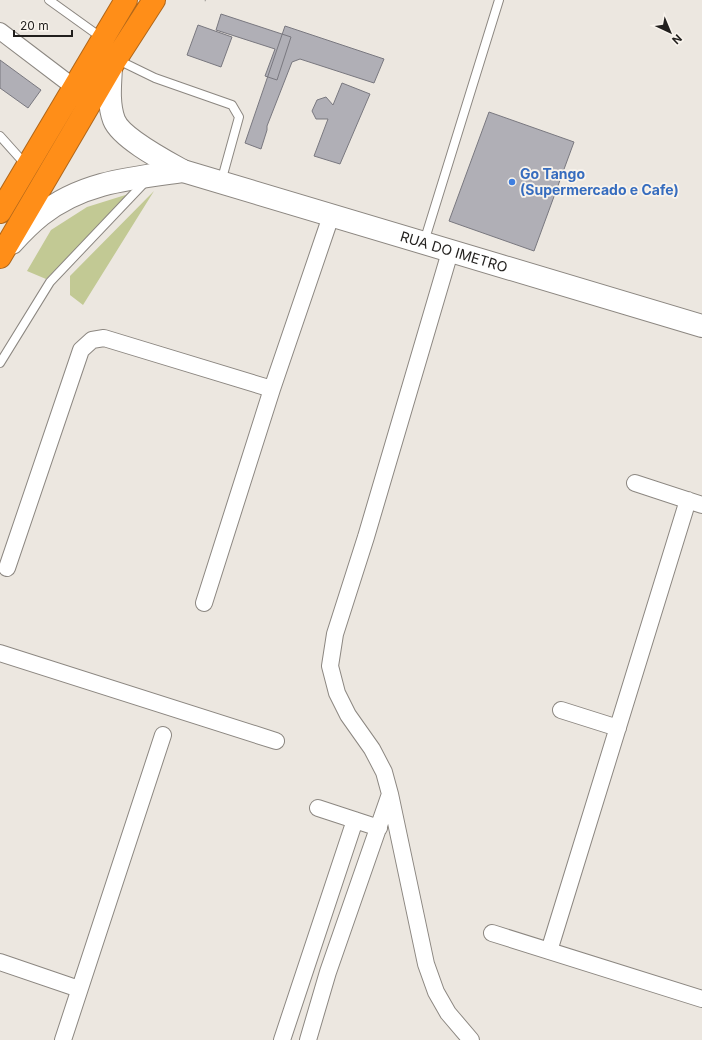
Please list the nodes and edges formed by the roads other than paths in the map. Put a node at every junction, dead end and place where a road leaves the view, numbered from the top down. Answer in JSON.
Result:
{"nodes":[{"id":1,"x":49,"y":0,"type":"edge"},
{"id":2,"x":154,"y":0,"type":"edge"},
{"id":3,"x":500,"y":0,"type":"edge"},
{"id":4,"x":123,"y":2,"type":"edge"},
{"id":5,"x":0,"y":31,"type":"edge"},
{"id":6,"x":104,"y":39,"type":"junction"},
{"id":7,"x":114,"y":64,"type":"junction"},
{"id":8,"x":75,"y":88,"type":"junction"},
{"id":9,"x":0,"y":136,"type":"edge"},
{"id":10,"x":28,"y":166,"type":"junction"},
{"id":11,"x":183,"y":171,"type":"junction"},
{"id":12,"x":152,"y":175,"type":"junction"},
{"id":13,"x":213,"y":180,"type":"junction"},
{"id":14,"x":0,"y":212,"type":"edge"},
{"id":15,"x":331,"y":216,"type":"junction"},
{"id":16,"x":423,"y":244,"type":"junction"},
{"id":17,"x":450,"y":252,"type":"junction"},
{"id":18,"x":2,"y":253,"type":"edge"},
{"id":19,"x":702,"y":326,"type":"edge"},
{"id":20,"x":0,"y":363,"type":"edge"},
{"id":21,"x":272,"y":389,"type":"junction"},
{"id":22,"x":635,"y":483,"type":"dead end"},
{"id":23,"x":695,"y":502,"type":"edge"},
{"id":24,"x":7,"y":568,"type":"dead end"},
{"id":25,"x":204,"y":603,"type":"dead end"},
{"id":26,"x":0,"y":652,"type":"edge"},
{"id":27,"x":561,"y":710,"type":"dead end"},
{"id":28,"x":618,"y":728,"type":"junction"},
{"id":29,"x":163,"y":735,"type":"dead end"},
{"id":30,"x":276,"y":741,"type":"dead end"},
{"id":31,"x":390,"y":794,"type":"junction"},
{"id":32,"x":318,"y":808,"type":"dead end"},
{"id":33,"x":355,"y":820,"type":"junction"},
{"id":34,"x":378,"y":828,"type":"junction"},
{"id":35,"x":492,"y":933,"type":"dead end"},
{"id":36,"x":549,"y":951,"type":"junction"},
{"id":37,"x":0,"y":962,"type":"edge"},
{"id":38,"x":79,"y":989,"type":"junction"},
{"id":39,"x":702,"y":999,"type":"edge"},
{"id":40,"x":62,"y":1040,"type":"edge"},
{"id":41,"x":282,"y":1040,"type":"edge"},
{"id":42,"x":308,"y":1040,"type":"edge"},
{"id":43,"x":471,"y":1040,"type":"edge"}],
"edges":[{"from":1,"to":6,"type":"lane"},
{"from":2,"to":7,"type":"highway"},
{"from":3,"to":16,"type":"lane"},
{"from":4,"to":6,"type":"highway"},
{"from":5,"to":8,"type":"street"},
{"from":6,"to":8,"type":"highway"},
{"from":7,"to":11,"type":"main road"},
{"from":7,"to":13,"type":"lane"},
{"from":7,"to":18,"type":"highway"},
{"from":8,"to":10,"type":"highway"},
{"from":9,"to":10,"type":"lane"},
{"from":10,"to":14,"type":"highway"},
{"from":11,"to":12,"type":"main road"},
{"from":11,"to":13,"type":"main road","name":"RUA DO IMETRO"},
{"from":12,"to":18,"type":"main road"},
{"from":12,"to":20,"type":"lane"},
{"from":13,"to":15,"type":"main road","name":"RUA DO IMETRO"},
{"from":15,"to":16,"type":"main road","name":"RUA DO IMETRO"},
{"from":15,"to":21,"type":"street"},
{"from":16,"to":17,"type":"main road","name":"RUA DO IMETRO"},
{"from":17,"to":19,"type":"main road","name":"RUA DO IMETRO"},
{"from":17,"to":31,"type":"street"},
{"from":21,"to":24,"type":"street"},
{"from":21,"to":25,"type":"street"},
{"from":22,"to":23,"type":"street"},
{"from":23,"to":28,"type":"street"},
{"from":26,"to":30,"type":"street"},
{"from":27,"to":28,"type":"street"},
{"from":28,"to":36,"type":"street"},
{"from":29,"to":38,"type":"street"},
{"from":31,"to":34,"type":"street"},
{"from":31,"to":43,"type":"street"},
{"from":32,"to":33,"type":"street"},
{"from":33,"to":34,"type":"street"},
{"from":33,"to":41,"type":"street"},
{"from":34,"to":42,"type":"street"},
{"from":35,"to":36,"type":"street"},
{"from":36,"to":39,"type":"street"},
{"from":37,"to":38,"type":"street"},
{"from":38,"to":40,"type":"street"}]}
